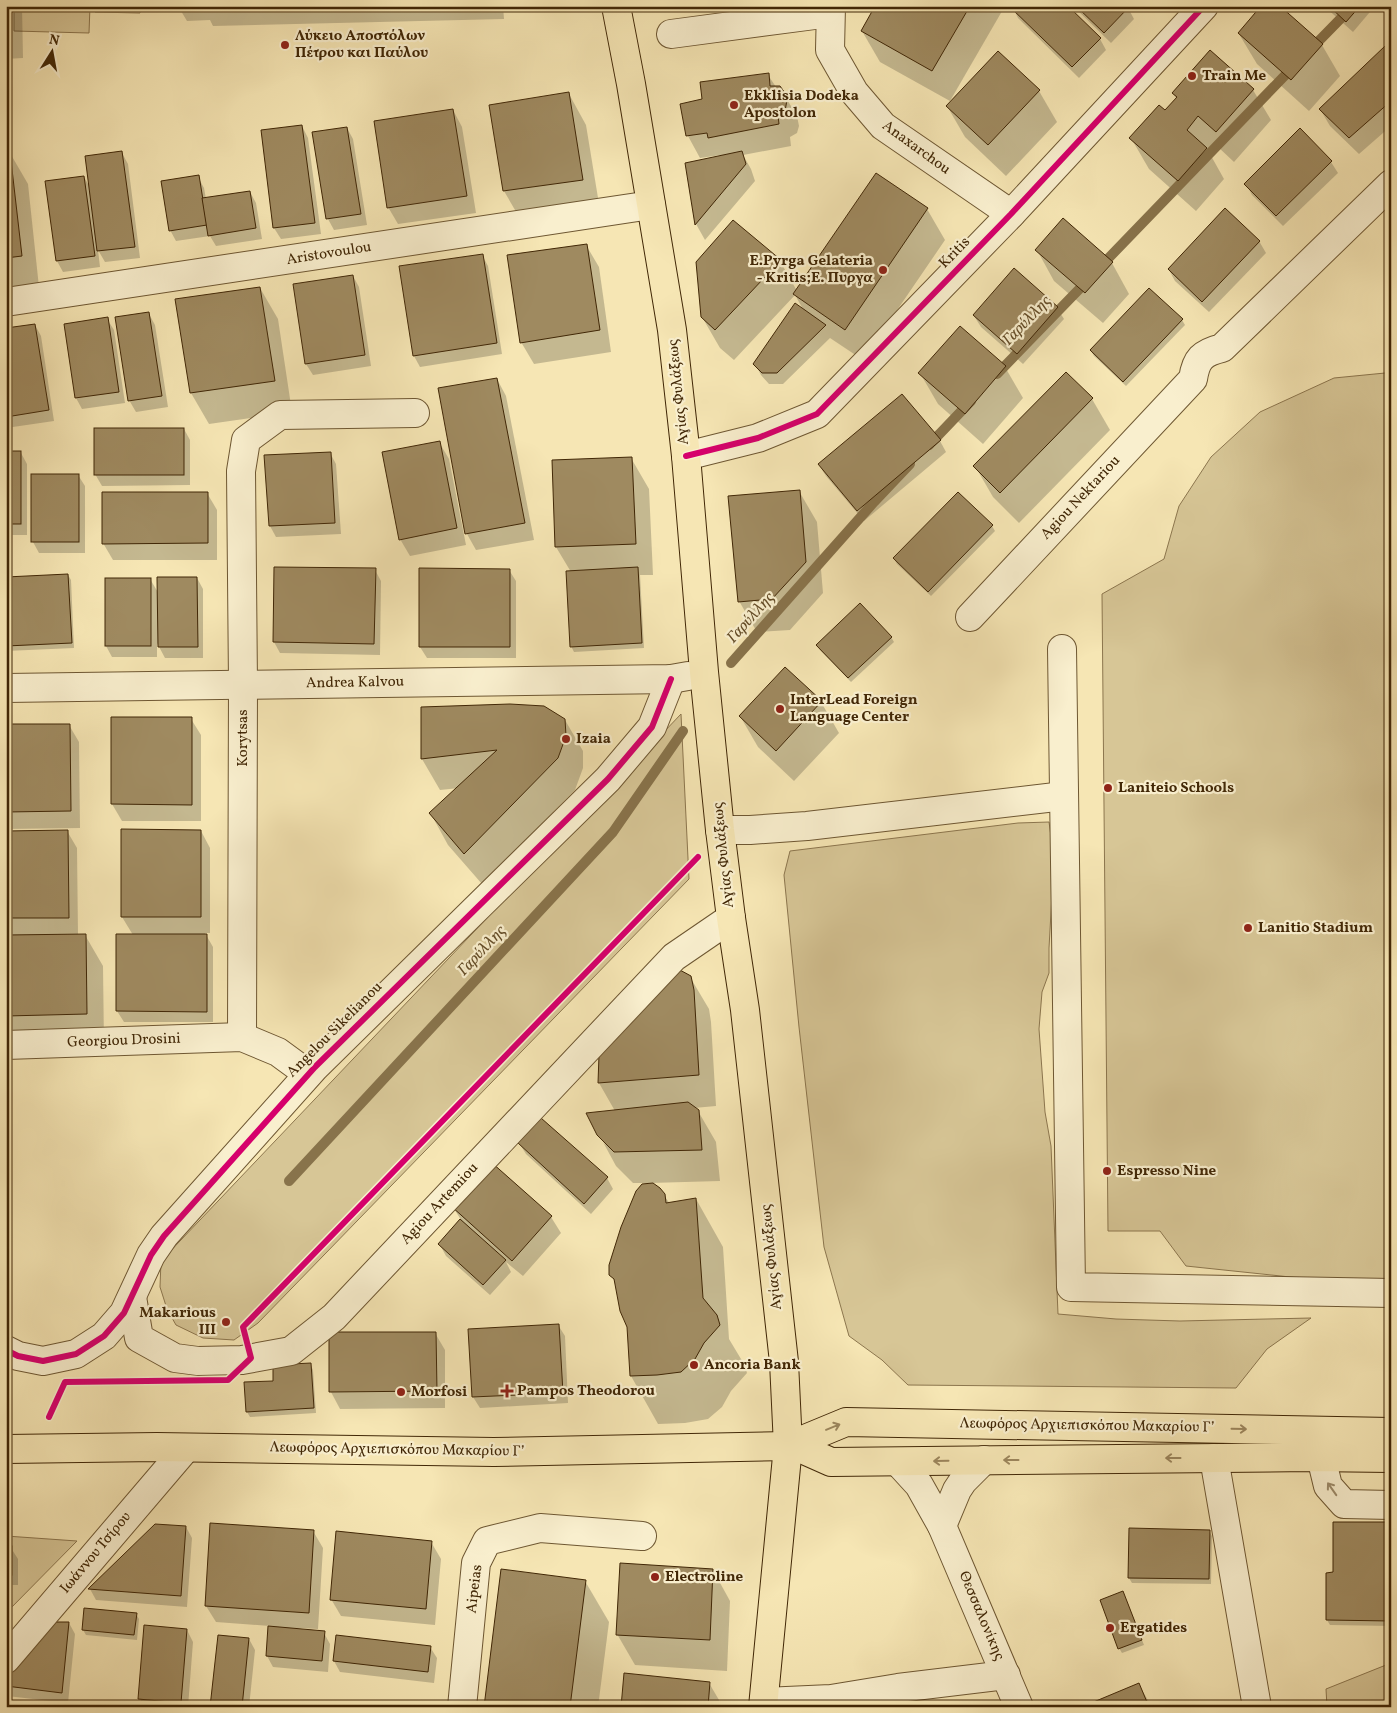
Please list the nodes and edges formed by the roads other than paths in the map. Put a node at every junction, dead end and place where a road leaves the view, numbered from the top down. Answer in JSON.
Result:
{"nodes":[{"id":1,"x":616,"y":6,"type":"edge"},
{"id":2,"x":1204,"y":6,"type":"edge"},
{"id":3,"x":830,"y":10,"type":"edge"},
{"id":4,"x":671,"y":34,"type":"dead end"},
{"id":5,"x":1386,"y":198,"type":"edge"},
{"id":6,"x":651,"y":205,"type":"junction"},
{"id":7,"x":1011,"y":214,"type":"junction"},
{"id":8,"x":6,"y":302,"type":"edge"},
{"id":9,"x":415,"y":413,"type":"dead end"},
{"id":10,"x":686,"y":456,"type":"junction"},
{"id":11,"x":970,"y":617,"type":"dead end"},
{"id":12,"x":1062,"y":649,"type":"dead end"},
{"id":13,"x":704,"y":672,"type":"junction"},
{"id":14,"x":672,"y":679,"type":"junction"},
{"id":15,"x":242,"y":684,"type":"junction"},
{"id":16,"x":6,"y":688,"type":"edge"},
{"id":17,"x":1064,"y":796,"type":"junction"},
{"id":18,"x":720,"y":830,"type":"junction"},
{"id":19,"x":731,"y":918,"type":"junction"},
{"id":20,"x":242,"y":1037,"type":"junction"},
{"id":21,"x":6,"y":1045,"type":"edge"},
{"id":22,"x":308,"y":1074,"type":"junction"},
{"id":23,"x":1391,"y":1293,"type":"edge"},
{"id":24,"x":132,"y":1297,"type":"junction"},
{"id":25,"x":6,"y":1350,"type":"edge"},
{"id":26,"x":1391,"y":1432,"type":"edge"},
{"id":27,"x":788,"y":1446,"type":"junction"},
{"id":28,"x":186,"y":1448,"type":"junction"},
{"id":29,"x":6,"y":1449,"type":"edge"},
{"id":30,"x":1321,"y":1457,"type":"junction"},
{"id":31,"x":1214,"y":1458,"type":"junction"},
{"id":32,"x":1391,"y":1458,"type":"edge"},
{"id":33,"x":984,"y":1460,"type":"junction"},
{"id":34,"x":898,"y":1462,"type":"junction"},
{"id":35,"x":1391,"y":1505,"type":"edge"},
{"id":36,"x":942,"y":1526,"type":"junction"},
{"id":37,"x":642,"y":1536,"type":"dead end"},
{"id":38,"x":6,"y":1659,"type":"edge"},
{"id":39,"x":1006,"y":1675,"type":"junction"},
{"id":40,"x":764,"y":1704,"type":"edge"},
{"id":41,"x":462,"y":1707,"type":"edge"},
{"id":42,"x":1019,"y":1707,"type":"edge"},
{"id":43,"x":1257,"y":1707,"type":"edge"}],
"edges":[{"from":1,"to":6,"type":"main road","name":"Αγίας Φυλάξεως"},
{"from":2,"to":7,"type":"street","name":"Kritis"},
{"from":3,"to":4,"type":"street"},
{"from":3,"to":7,"type":"street","name":"Anaxarchou"},
{"from":5,"to":11,"type":"street","name":"Agiou Nektariou"},
{"from":6,"to":8,"type":"street","name":"Aristovoulou"},
{"from":6,"to":10,"type":"main road","name":"Αγίας Φυλάξεως"},
{"from":7,"to":10,"type":"street","name":"Kritis"},
{"from":9,"to":15,"type":"street","name":"Korytsas"},
{"from":10,"to":13,"type":"main road","name":"Αγίας Φυλάξεως"},
{"from":12,"to":17,"type":"street"},
{"from":13,"to":14,"type":"street","name":"Andrea Kalvou"},
{"from":13,"to":18,"type":"main road","name":"Αγίας Φυλάξεως"},
{"from":14,"to":15,"type":"street","name":"Andrea Kalvou"},
{"from":14,"to":22,"type":"street","name":"Angelou Sikelianou"},
{"from":15,"to":16,"type":"street","name":"Andrea Kalvou"},
{"from":15,"to":20,"type":"street","name":"Korytsas"},
{"from":17,"to":18,"type":"street"},
{"from":17,"to":23,"type":"street"},
{"from":18,"to":19,"type":"main road","name":"Αγίας Φυλάξεως"},
{"from":19,"to":24,"type":"street","name":"Agiou Artemiou"},
{"from":19,"to":27,"type":"main road","name":"Αγίας Φυλάξεως"},
{"from":20,"to":21,"type":"street","name":"Georgiou Drosini"},
{"from":20,"to":22,"type":"street"},
{"from":22,"to":24,"type":"street","name":"Angelou Sikelianou"},
{"from":24,"to":25,"type":"street","name":"Angelou Sikelianou"},
{"from":27,"to":26,"type":"main road","name":"Λεωφόρος Αρχιεπισκόπου Μακαρίου Γ’","one_way":true},
{"from":27,"to":28,"type":"main road","name":"Λεωφόρος Αρχιεπισκόπου Μακαρίου Γ’"},
{"from":27,"to":34,"type":"main road","name":"Λεωφόρος Αρχιεπισκόπου Μακαρίου Γ’"},
{"from":27,"to":40,"type":"main road","name":"Αγίας Φυλάξεως"},
{"from":28,"to":29,"type":"main road","name":"Λεωφόρος Αρχιεπισκόπου Μακαρίου Γ’"},
{"from":28,"to":38,"type":"street","name":"Ιωάννου Τσίρου"},
{"from":30,"to":31,"type":"main road","name":"Λεωφόρος Αρχιεπισκόπου Μακαρίου Γ’"},
{"from":30,"to":32,"type":"main road","name":"Λεωφόρος Αρχιεπισκόπου Μακαρίου Γ’"},
{"from":35,"to":30,"type":"street","one_way":true},
{"from":31,"to":33,"type":"main road","name":"Λεωφόρος Αρχιεπισκόπου Μακαρίου Γ’","one_way":true},
{"from":31,"to":43,"type":"street"},
{"from":33,"to":34,"type":"main road","name":"Λεωφόρος Αρχιεπισκόπου Μακαρίου Γ’","one_way":true},
{"from":33,"to":36,"type":"street"},
{"from":34,"to":36,"type":"street","name":"Θεσσαλονίκης"},
{"from":36,"to":39,"type":"street","name":"Θεσσαλονίκης"},
{"from":37,"to":41,"type":"street","name":"Aipeias"},
{"from":39,"to":40,"type":"street"},
{"from":39,"to":42,"type":"street","name":"Θεσσαλονίκης"}]}
